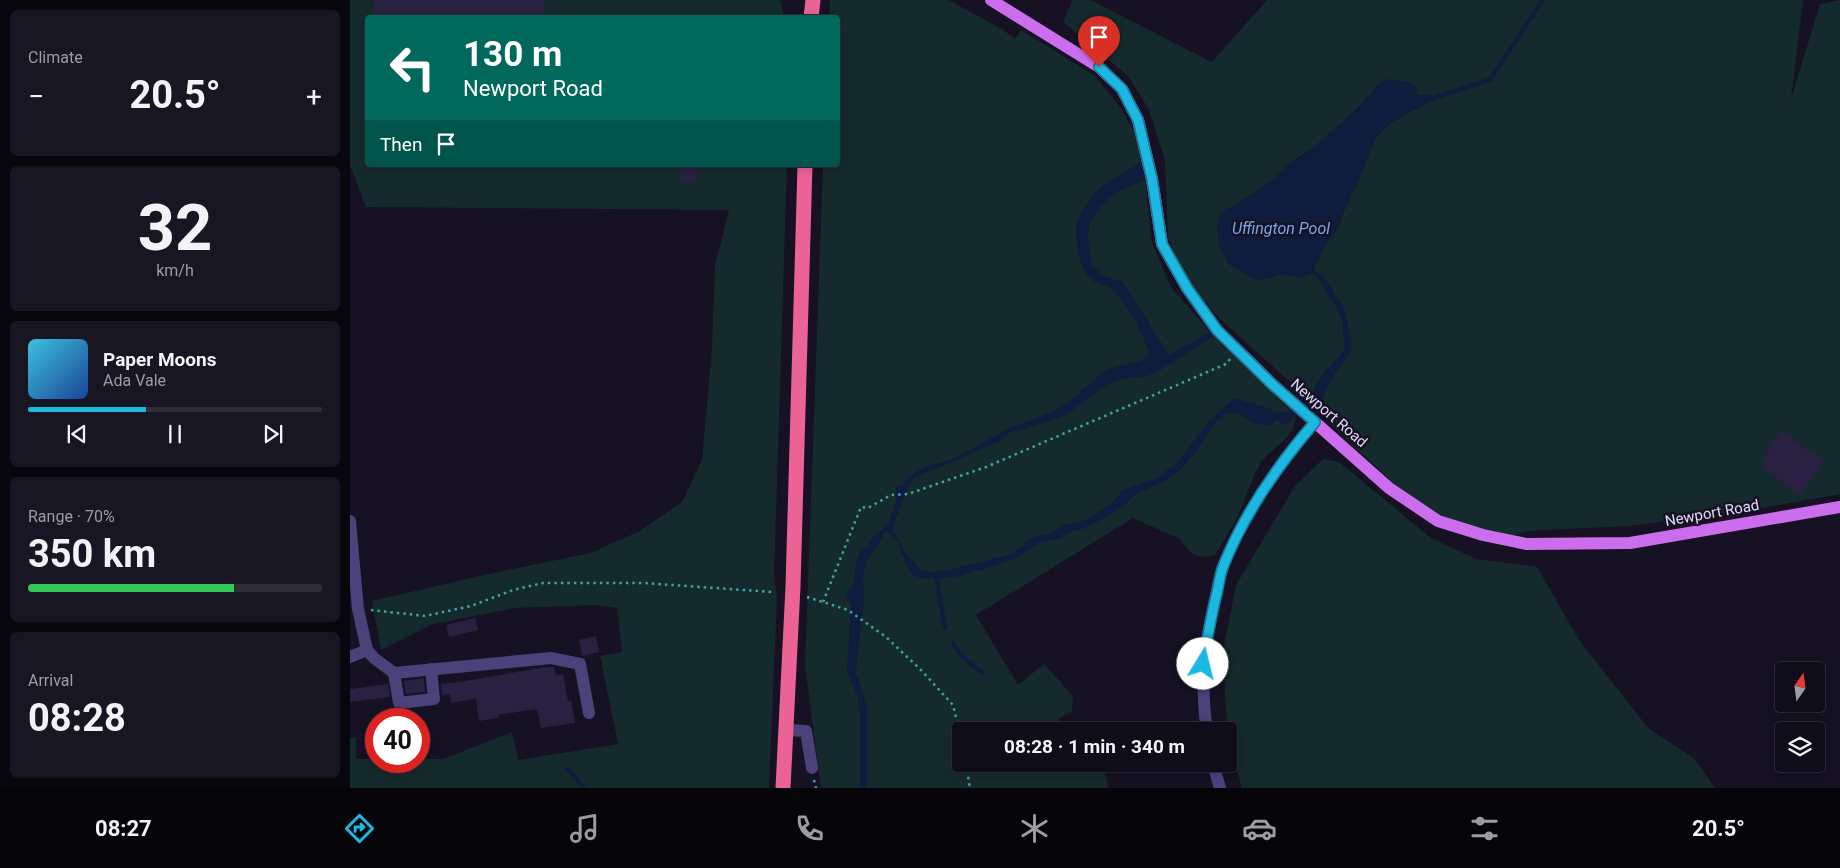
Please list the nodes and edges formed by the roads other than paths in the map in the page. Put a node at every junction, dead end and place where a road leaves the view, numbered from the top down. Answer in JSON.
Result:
{"nodes":[{"id":1,"x":991,"y":0,"type":"edge"},
{"id":2,"x":805,"y":167,"type":"edge"},
{"id":3,"x":1312,"y":420,"type":"junction"},
{"id":4,"x":1840,"y":507,"type":"edge"},
{"id":5,"x":350,"y":520,"type":"edge"},
{"id":6,"x":368,"y":650,"type":"junction"},
{"id":7,"x":350,"y":657,"type":"edge"},
{"id":8,"x":431,"y":669,"type":"junction"},
{"id":9,"x":394,"y":673,"type":"junction"},
{"id":10,"x":589,"y":713,"type":"dead end"},
{"id":11,"x":1206,"y":722,"type":"edge"},
{"id":12,"x":786,"y":730,"type":"junction"},
{"id":13,"x":812,"y":768,"type":"dead end"},
{"id":14,"x":1215,"y":772,"type":"edge"},
{"id":15,"x":783,"y":788,"type":"edge"},
{"id":16,"x":1220,"y":788,"type":"edge"}],
"edges":[{"from":1,"to":3,"type":"main road","name":"Newport Road"},
{"from":2,"to":12,"type":"highway"},
{"from":3,"to":4,"type":"main road","name":"Newport Road"},
{"from":3,"to":11,"type":"street"},
{"from":5,"to":6,"type":"street"},
{"from":6,"to":7,"type":"street"},
{"from":6,"to":9,"type":"street"},
{"from":8,"to":9,"type":"street"},
{"from":8,"to":9,"type":"street"},
{"from":8,"to":10,"type":"street"},
{"from":12,"to":13,"type":"street"},
{"from":12,"to":15,"type":"highway"},
{"from":14,"to":16,"type":"street"}]}
